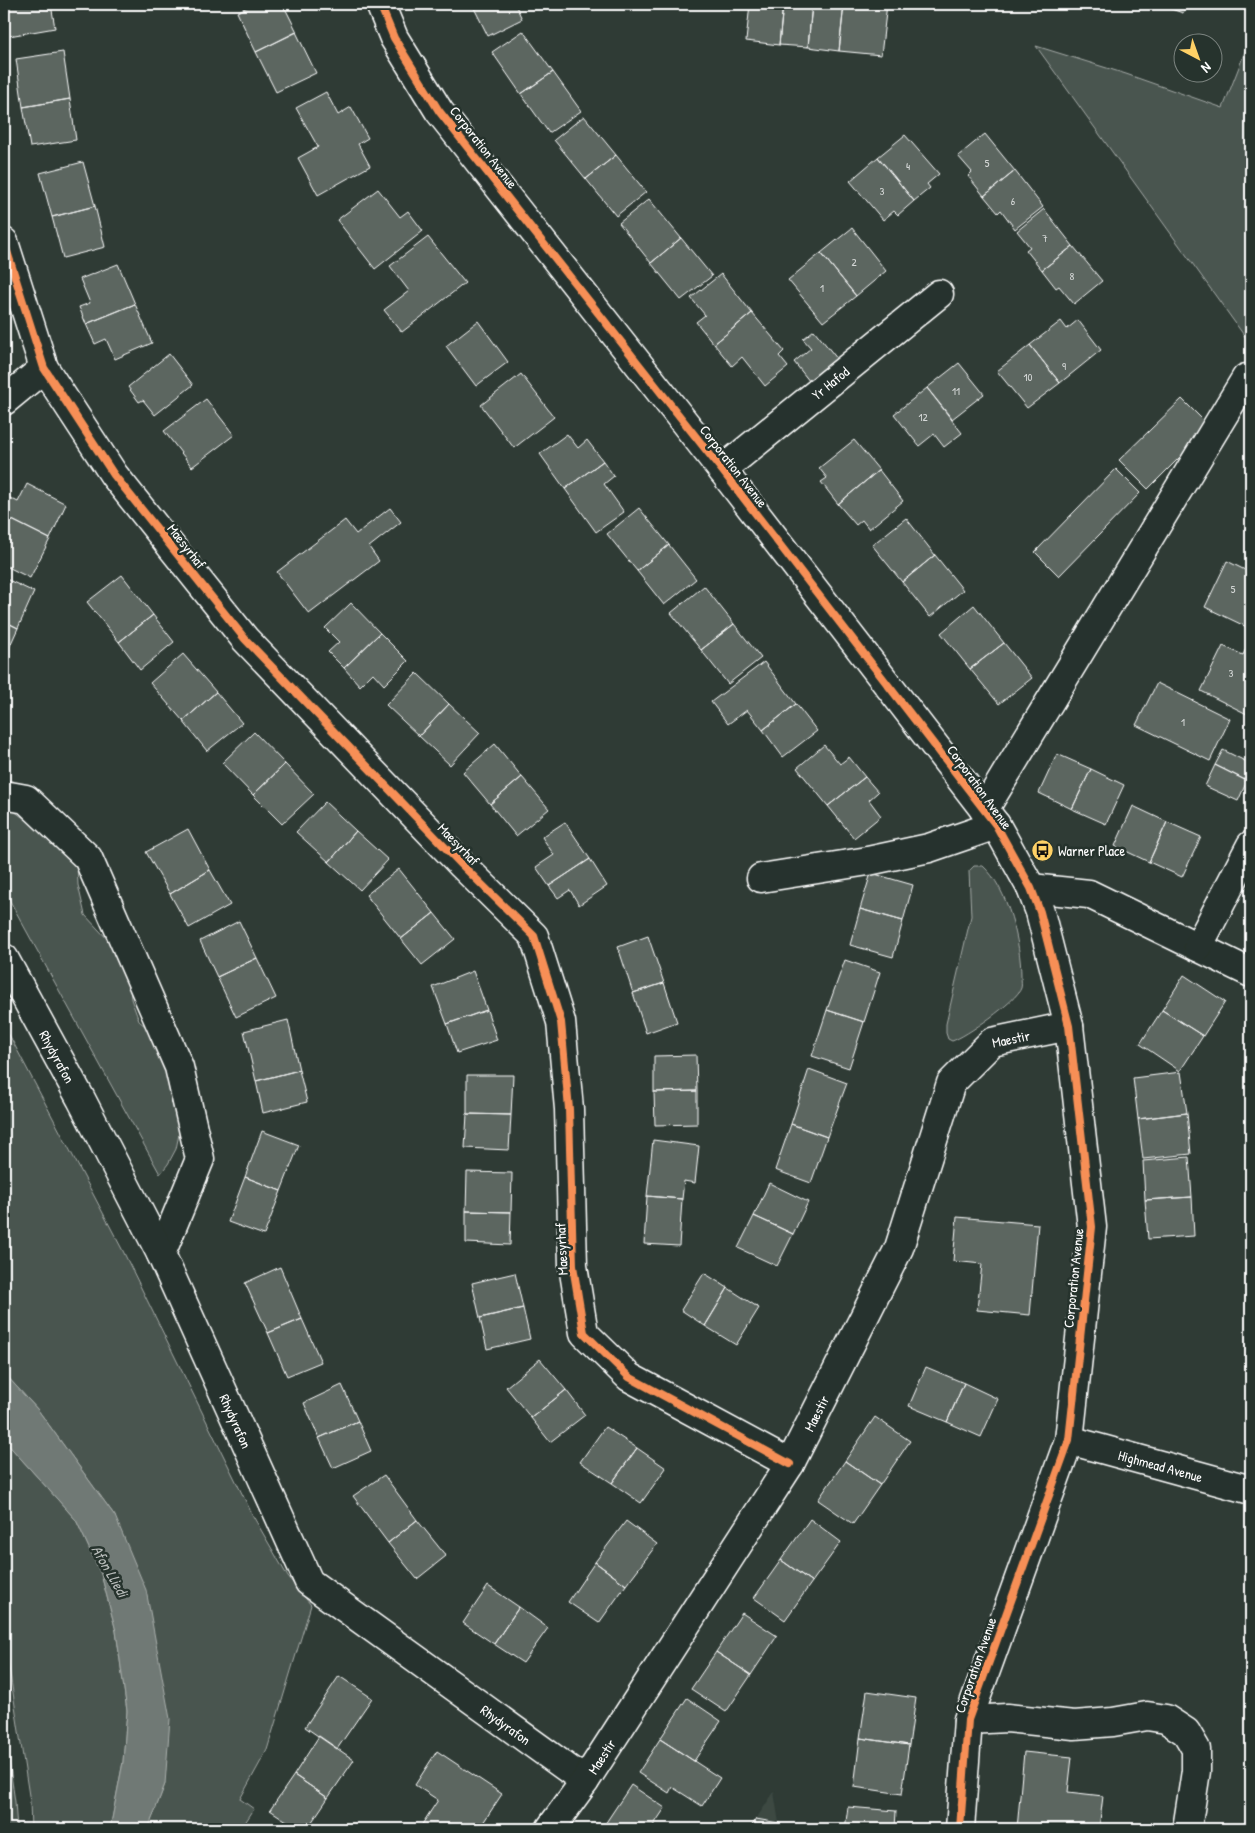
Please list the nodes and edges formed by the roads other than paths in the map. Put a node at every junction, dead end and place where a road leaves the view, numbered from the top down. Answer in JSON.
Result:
{"nodes":[{"id":1,"x":380,"y":4,"type":"edge"},
{"id":2,"x":4,"y":242,"type":"edge"},
{"id":3,"x":939,"y":294,"type":"dead end"},
{"id":4,"x":44,"y":368,"type":"junction"},
{"id":5,"x":1246,"y":378,"type":"dead end"},
{"id":6,"x":4,"y":401,"type":"edge"},
{"id":7,"x":722,"y":470,"type":"junction"},
{"id":8,"x":4,"y":795,"type":"edge"},
{"id":9,"x":990,"y":818,"type":"junction"},
{"id":10,"x":1251,"y":845,"type":"edge"},
{"id":11,"x":761,"y":878,"type":"dead end"},
{"id":12,"x":1031,"y":888,"type":"junction"},
{"id":13,"x":1198,"y":947,"type":"junction"},
{"id":14,"x":4,"y":958,"type":"edge"},
{"id":15,"x":1251,"y":973,"type":"edge"},
{"id":16,"x":1068,"y":1026,"type":"junction"},
{"id":17,"x":161,"y":1254,"type":"junction"},
{"id":18,"x":1069,"y":1440,"type":"junction"},
{"id":19,"x":790,"y":1464,"type":"junction"},
{"id":20,"x":1251,"y":1490,"type":"edge"},
{"id":21,"x":968,"y":1720,"type":"junction"},
{"id":22,"x":585,"y":1781,"type":"junction"},
{"id":23,"x":550,"y":1829,"type":"edge"},
{"id":24,"x":960,"y":1829,"type":"edge"},
{"id":25,"x":1187,"y":1829,"type":"edge"}],
"edges":[{"from":1,"to":7,"type":"street","name":"Corporation Avenue"},
{"from":2,"to":4,"type":"street","name":"Maesyrhaf"},
{"from":3,"to":7,"type":"street","name":"Yr Hafod"},
{"from":4,"to":6,"type":"street"},
{"from":4,"to":19,"type":"street","name":"Maesyrhaf"},
{"from":5,"to":9,"type":"street"},
{"from":7,"to":9,"type":"street","name":"Corporation Avenue"},
{"from":8,"to":17,"type":"street"},
{"from":9,"to":11,"type":"street"},
{"from":9,"to":12,"type":"street","name":"Corporation Avenue"},
{"from":10,"to":13,"type":"street"},
{"from":12,"to":13,"type":"street"},
{"from":12,"to":16,"type":"street","name":"Corporation Avenue"},
{"from":13,"to":15,"type":"street"},
{"from":14,"to":17,"type":"street","name":"Rhydyrafon"},
{"from":16,"to":18,"type":"street","name":"Corporation Avenue"},
{"from":16,"to":19,"type":"street","name":"Maestir"},
{"from":17,"to":22,"type":"street","name":"Rhydyrafon"},
{"from":18,"to":20,"type":"street","name":"Highmead Avenue"},
{"from":18,"to":21,"type":"street","name":"Corporation Avenue"},
{"from":19,"to":22,"type":"street","name":"Maestir"},
{"from":21,"to":24,"type":"street","name":"Corporation Avenue"},
{"from":21,"to":25,"type":"street"},
{"from":22,"to":23,"type":"street","name":"Maestir"}]}
